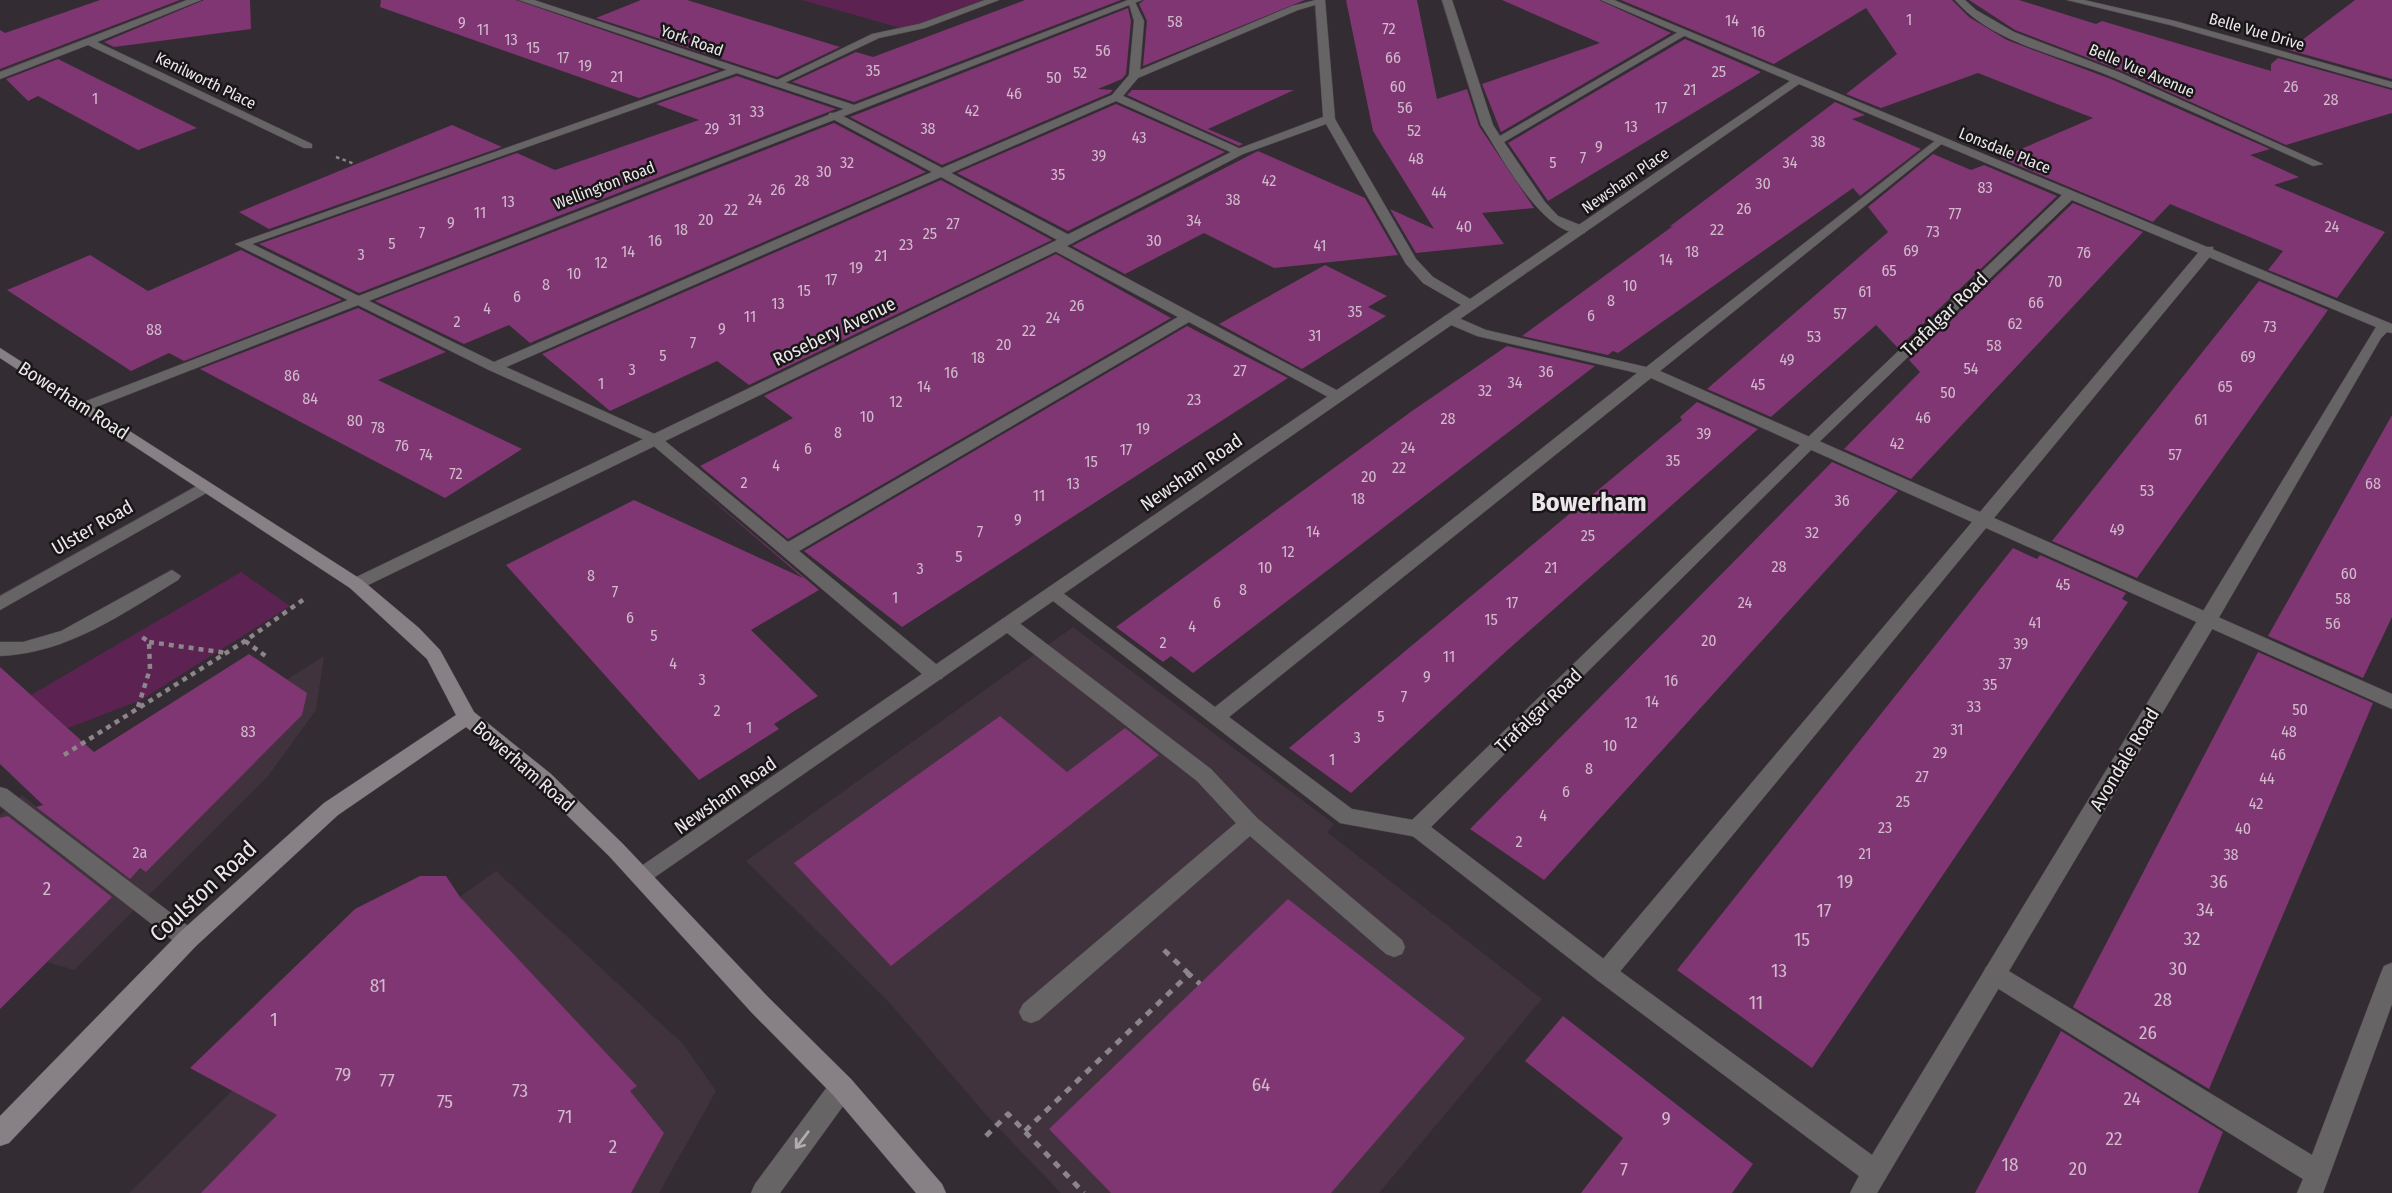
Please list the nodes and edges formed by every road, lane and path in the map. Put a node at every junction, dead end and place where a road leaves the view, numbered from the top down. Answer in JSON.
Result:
{"nodes":[{"id":1,"x":195,"y":0,"type":"edge"},
{"id":2,"x":524,"y":0,"type":"edge"},
{"id":3,"x":994,"y":0,"type":"edge"},
{"id":4,"x":1447,"y":0,"type":"edge"},
{"id":5,"x":1606,"y":0,"type":"edge"},
{"id":6,"x":1959,"y":0,"type":"edge"},
{"id":7,"x":2072,"y":0,"type":"edge"},
{"id":8,"x":1134,"y":1,"type":"edge"},
{"id":9,"x":1320,"y":1,"type":"edge"},
{"id":10,"x":1684,"y":33,"type":"junction"},
{"id":11,"x":89,"y":41,"type":"junction"},
{"id":12,"x":733,"y":71,"type":"junction"},
{"id":13,"x":0,"y":76,"type":"edge"},
{"id":14,"x":1134,"y":76,"type":"junction"},
{"id":15,"x":1798,"y":80,"type":"junction"},
{"id":16,"x":774,"y":84,"type":"junction"},
{"id":17,"x":2392,"y":85,"type":"edge"},
{"id":18,"x":1116,"y":97,"type":"junction"},
{"id":19,"x":851,"y":108,"type":"junction"},
{"id":20,"x":833,"y":116,"type":"junction"},
{"id":21,"x":1329,"y":119,"type":"junction"},
{"id":22,"x":1940,"y":140,"type":"junction"},
{"id":23,"x":1497,"y":142,"type":"junction"},
{"id":24,"x":309,"y":146,"type":"dead end"},
{"id":25,"x":1239,"y":152,"type":"junction"},
{"id":26,"x":2317,"y":164,"type":"dead end"},
{"id":27,"x":941,"y":172,"type":"junction"},
{"id":28,"x":2071,"y":194,"type":"junction"},
{"id":29,"x":1581,"y":230,"type":"junction"},
{"id":30,"x":1062,"y":243,"type":"junction"},
{"id":31,"x":2208,"y":250,"type":"junction"},
{"id":32,"x":354,"y":301,"type":"junction"},
{"id":33,"x":1470,"y":304,"type":"junction"},
{"id":34,"x":1188,"y":317,"type":"junction"},
{"id":35,"x":1449,"y":318,"type":"junction"},
{"id":36,"x":2388,"y":327,"type":"edge"},
{"id":37,"x":0,"y":352,"type":"edge"},
{"id":38,"x":494,"y":367,"type":"junction"},
{"id":39,"x":1650,"y":372,"type":"junction"},
{"id":40,"x":1337,"y":396,"type":"junction"},
{"id":41,"x":86,"y":406,"type":"junction"},
{"id":42,"x":654,"y":439,"type":"junction"},
{"id":43,"x":1810,"y":443,"type":"junction"},
{"id":44,"x":204,"y":487,"type":"junction"},
{"id":45,"x":1983,"y":520,"type":"junction"},
{"id":46,"x":787,"y":550,"type":"junction"},
{"id":47,"x":337,"y":571,"type":"junction"},
{"id":48,"x":172,"y":576,"type":"dead end"},
{"id":49,"x":356,"y":584,"type":"junction"},
{"id":50,"x":1053,"y":594,"type":"junction"},
{"id":51,"x":0,"y":604,"type":"edge"},
{"id":52,"x":108,"y":612,"type":"junction"},
{"id":53,"x":2208,"y":621,"type":"junction"},
{"id":54,"x":1008,"y":624,"type":"junction"},
{"id":55,"x":245,"y":641,"type":"junction"},
{"id":56,"x":149,"y":642,"type":"junction"},
{"id":57,"x":0,"y":649,"type":"edge"},
{"id":58,"x":227,"y":653,"type":"junction"},
{"id":59,"x":267,"y":657,"type":"dead end"},
{"id":60,"x":934,"y":674,"type":"junction"},
{"id":61,"x":2392,"y":702,"type":"edge"},
{"id":62,"x":137,"y":710,"type":"junction"},
{"id":63,"x":1217,"y":716,"type":"junction"},
{"id":64,"x":467,"y":717,"type":"junction"},
{"id":65,"x":64,"y":755,"type":"dead end"},
{"id":66,"x":2,"y":799,"type":"edge"},
{"id":67,"x":1250,"y":824,"type":"junction"},
{"id":68,"x":1418,"y":828,"type":"junction"},
{"id":69,"x":642,"y":877,"type":"junction"},
{"id":70,"x":188,"y":939,"type":"junction"},
{"id":71,"x":1394,"y":947,"type":"dead end"},
{"id":72,"x":1178,"y":964,"type":"dead end"},
{"id":73,"x":1605,"y":973,"type":"junction"},
{"id":74,"x":2392,"y":973,"type":"edge"},
{"id":75,"x":1189,"y":974,"type":"junction"},
{"id":76,"x":1994,"y":974,"type":"junction"},
{"id":77,"x":1200,"y":984,"type":"dead end"},
{"id":78,"x":1031,"y":1012,"type":"dead end"},
{"id":79,"x":842,"y":1087,"type":"junction"},
{"id":80,"x":1025,"y":1131,"type":"junction"},
{"id":81,"x":0,"y":1134,"type":"edge"},
{"id":82,"x":986,"y":1136,"type":"dead end"},
{"id":83,"x":1875,"y":1173,"type":"junction"},
{"id":84,"x":2314,"y":1183,"type":"edge"},
{"id":85,"x":764,"y":1193,"type":"edge"},
{"id":86,"x":933,"y":1193,"type":"edge"},
{"id":87,"x":1084,"y":1193,"type":"edge"},
{"id":88,"x":1863,"y":1193,"type":"edge"}],
"edges":[{"from":1,"to":11,"type":"street"},
{"from":2,"to":12,"type":"street","name":"York Road"},
{"from":3,"to":16,"type":"street"},
{"from":4,"to":23,"type":"street"},
{"from":5,"to":10,"type":"street","name":"Lonsdale Place"},
{"from":6,"to":26,"type":"street","name":"Belle Vue Avenue"},
{"from":7,"to":17,"type":"street","name":"Belle Vue Drive"},
{"from":8,"to":14,"type":"street"},
{"from":8,"to":19,"type":"street","name":"Wellington Road"},
{"from":9,"to":14,"type":"street"},
{"from":9,"to":21,"type":"street"},
{"from":10,"to":15,"type":"street","name":"Lonsdale Place"},
{"from":10,"to":23,"type":"street"},
{"from":11,"to":13,"type":"street"},
{"from":11,"to":24,"type":"street","name":"Kenilworth Place"},
{"from":12,"to":16,"type":"street","name":"York Road"},
{"from":12,"to":32,"type":"street"},
{"from":14,"to":18,"type":"street"},
{"from":15,"to":22,"type":"street","name":"Lonsdale Place"},
{"from":15,"to":29,"type":"street","name":"Newsham Place"},
{"from":16,"to":19,"type":"street","name":"York Road"},
{"from":18,"to":25,"type":"street"},
{"from":18,"to":27,"type":"street"},
{"from":19,"to":20,"type":"street","name":"Wellington Road"},
{"from":20,"to":27,"type":"street"},
{"from":20,"to":32,"type":"street","name":"Wellington Road"},
{"from":21,"to":25,"type":"street","name":"Rosebery Avenue"},
{"from":21,"to":33,"type":"street"},
{"from":22,"to":28,"type":"street","name":"Lonsdale Place"},
{"from":22,"to":39,"type":"street"},
{"from":23,"to":29,"type":"street"},
{"from":25,"to":30,"type":"street","name":"Rosebery Avenue"},
{"from":27,"to":30,"type":"street"},
{"from":27,"to":38,"type":"street"},
{"from":28,"to":31,"type":"street","name":"Lonsdale Place"},
{"from":28,"to":43,"type":"street","name":"Trafalgar Road"},
{"from":29,"to":33,"type":"street","name":"Newsham Place"},
{"from":30,"to":34,"type":"street"},
{"from":30,"to":42,"type":"street","name":"Rosebery Avenue"},
{"from":31,"to":36,"type":"street","name":"Lonsdale Place"},
{"from":31,"to":45,"type":"street"},
{"from":32,"to":38,"type":"street"},
{"from":32,"to":41,"type":"street","name":"Wellington Road"},
{"from":33,"to":35,"type":"street","name":"Newsham Road"},
{"from":34,"to":40,"type":"street"},
{"from":34,"to":46,"type":"street"},
{"from":35,"to":39,"type":"street"},
{"from":35,"to":40,"type":"street","name":"Newsham Road"},
{"from":36,"to":53,"type":"street","name":"Avondale Road"},
{"from":37,"to":41,"type":"street","name":"Bowerham Road"},
{"from":38,"to":42,"type":"street"},
{"from":39,"to":43,"type":"street"},
{"from":39,"to":63,"type":"street"},
{"from":40,"to":50,"type":"street","name":"Newsham Road"},
{"from":41,"to":44,"type":"street","name":"Bowerham Road"},
{"from":42,"to":46,"type":"street"},
{"from":42,"to":49,"type":"street","name":"Rosebery Avenue"},
{"from":43,"to":45,"type":"street"},
{"from":43,"to":68,"type":"street","name":"Trafalgar Road"},
{"from":44,"to":47,"type":"street","name":"Bowerham Road"},
{"from":44,"to":51,"type":"street","name":"Ulster Road"},
{"from":45,"to":53,"type":"street"},
{"from":45,"to":73,"type":"street"},
{"from":46,"to":60,"type":"street"},
{"from":47,"to":49,"type":"street","name":"Bowerham Road"},
{"from":47,"to":55,"type":"path"},
{"from":48,"to":52,"type":"street"},
{"from":49,"to":64,"type":"street","name":"Bowerham Road"},
{"from":50,"to":54,"type":"street","name":"Newsham Road"},
{"from":50,"to":63,"type":"street"},
{"from":52,"to":56,"type":"path"},
{"from":52,"to":57,"type":"street"},
{"from":53,"to":61,"type":"street"},
{"from":53,"to":76,"type":"street","name":"Avondale Road"},
{"from":54,"to":60,"type":"street","name":"Newsham Road"},
{"from":54,"to":67,"type":"street"},
{"from":55,"to":58,"type":"path"},
{"from":55,"to":59,"type":"path"},
{"from":56,"to":58,"type":"path"},
{"from":56,"to":62,"type":"path"},
{"from":58,"to":62,"type":"path"},
{"from":60,"to":69,"type":"street","name":"Newsham Road"},
{"from":62,"to":65,"type":"path"},
{"from":63,"to":68,"type":"street"},
{"from":64,"to":69,"type":"street","name":"Bowerham Road"},
{"from":64,"to":70,"type":"street","name":"Coulston Road"},
{"from":66,"to":70,"type":"street"},
{"from":67,"to":71,"type":"street"},
{"from":67,"to":78,"type":"street"},
{"from":68,"to":73,"type":"street"},
{"from":69,"to":79,"type":"street","name":"Bowerham Road"},
{"from":70,"to":81,"type":"street","name":"Coulston Road"},
{"from":72,"to":75,"type":"path"},
{"from":73,"to":83,"type":"street"},
{"from":74,"to":84,"type":"street"},
{"from":75,"to":77,"type":"path"},
{"from":75,"to":80,"type":"path"},
{"from":76,"to":83,"type":"street","name":"Avondale Road"},
{"from":76,"to":84,"type":"street"},
{"from":79,"to":85,"type":"street","one_way":true},
{"from":79,"to":86,"type":"street","name":"Bowerham Road"},
{"from":80,"to":82,"type":"path"},
{"from":80,"to":87,"type":"path"},
{"from":83,"to":88,"type":"street","name":"Avondale Road"}]}
